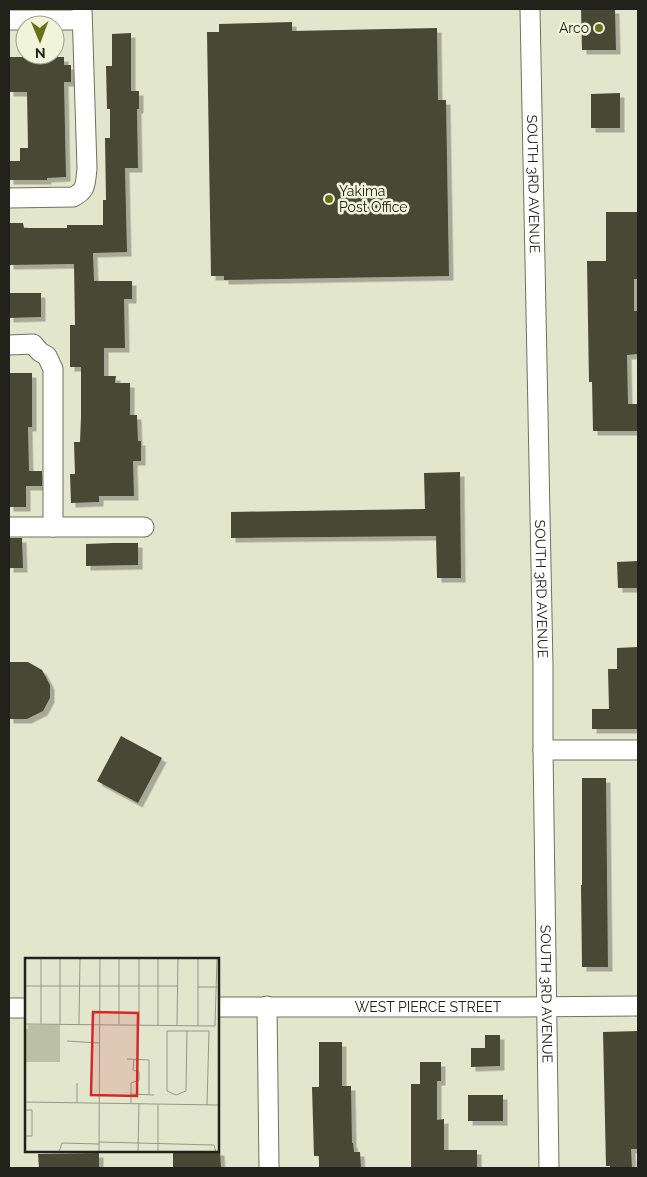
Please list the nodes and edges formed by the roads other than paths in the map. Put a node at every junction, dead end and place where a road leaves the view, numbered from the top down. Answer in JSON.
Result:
{"nodes":[{"id":1,"x":530,"y":9,"type":"edge"},
{"id":2,"x":82,"y":15,"type":"edge"},
{"id":3,"x":9,"y":20,"type":"edge"},
{"id":4,"x":9,"y":198,"type":"edge"},
{"id":5,"x":9,"y":345,"type":"edge"},
{"id":6,"x":9,"y":527,"type":"edge"},
{"id":7,"x":53,"y":527,"type":"junction"},
{"id":8,"x":144,"y":528,"type":"dead end"},
{"id":9,"x":543,"y":750,"type":"junction"},
{"id":10,"x":638,"y":750,"type":"edge"},
{"id":11,"x":266,"y":1006,"type":"junction"},
{"id":12,"x":638,"y":1006,"type":"edge"},
{"id":13,"x":219,"y":1007,"type":"edge"},
{"id":14,"x":546,"y":1007,"type":"junction"},
{"id":15,"x":9,"y":1008,"type":"edge"},
{"id":16,"x":25,"y":1008,"type":"edge"},
{"id":17,"x":270,"y":1168,"type":"edge"},
{"id":18,"x":549,"y":1168,"type":"edge"}],
"edges":[{"from":1,"to":9,"type":"street","name":"SOUTH 3RD AVENUE"},
{"from":2,"to":3,"type":"street"},
{"from":2,"to":4,"type":"street"},
{"from":5,"to":7,"type":"street"},
{"from":6,"to":7,"type":"street"},
{"from":7,"to":8,"type":"street"},
{"from":9,"to":10,"type":"street"},
{"from":9,"to":14,"type":"street","name":"SOUTH 3RD AVENUE"},
{"from":11,"to":13,"type":"street","name":"WEST PIERCE STREET"},
{"from":11,"to":14,"type":"street","name":"WEST PIERCE STREET"},
{"from":11,"to":17,"type":"street"},
{"from":12,"to":14,"type":"street","name":"WEST PIERCE STREET"},
{"from":14,"to":18,"type":"street","name":"SOUTH 3RD AVENUE"},
{"from":15,"to":16,"type":"street"}]}
